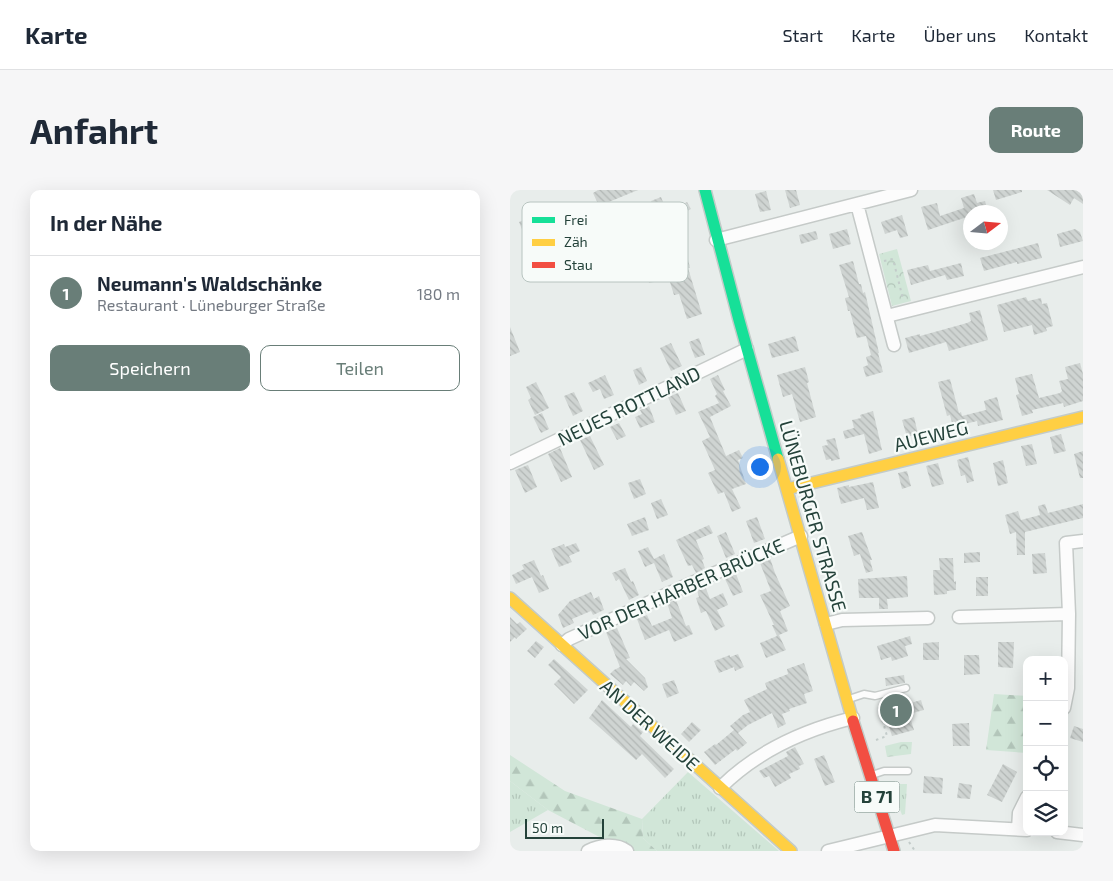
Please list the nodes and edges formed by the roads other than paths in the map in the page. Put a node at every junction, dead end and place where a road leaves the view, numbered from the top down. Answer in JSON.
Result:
{"nodes":[{"id":1,"x":705,"y":190,"type":"edge"},
{"id":2,"x":911,"y":190,"type":"edge"},
{"id":3,"x":858,"y":204,"type":"junction"},
{"id":4,"x":716,"y":240,"type":"junction"},
{"id":5,"x":1083,"y":267,"type":"edge"},
{"id":6,"x":887,"y":316,"type":"junction"},
{"id":7,"x":894,"y":345,"type":"dead end"},
{"id":8,"x":747,"y":349,"type":"junction"},
{"id":9,"x":1083,"y":417,"type":"edge"},
{"id":10,"x":510,"y":462,"type":"edge"},
{"id":11,"x":787,"y":489,"type":"junction"},
{"id":12,"x":801,"y":536,"type":"junction"},
{"id":13,"x":1083,"y":541,"type":"edge"},
{"id":14,"x":510,"y":598,"type":"edge"},
{"id":15,"x":1068,"y":614,"type":"junction"},
{"id":16,"x":959,"y":617,"type":"dead end"},
{"id":17,"x":928,"y":618,"type":"dead end"},
{"id":18,"x":826,"y":624,"type":"junction"},
{"id":19,"x":562,"y":645,"type":"junction"},
{"id":20,"x":906,"y":688,"type":"dead end"},
{"id":21,"x":848,"y":699,"type":"junction"},
{"id":22,"x":1065,"y":701,"type":"edge"},
{"id":23,"x":853,"y":718,"type":"junction"},
{"id":24,"x":908,"y":771,"type":"dead end"},
{"id":25,"x":870,"y":775,"type":"junction"},
{"id":26,"x":720,"y":788,"type":"junction"},
{"id":27,"x":1023,"y":805,"type":"edge"},
{"id":28,"x":1022,"y":829,"type":"edge"},
{"id":29,"x":1068,"y":833,"type":"edge"},
{"id":30,"x":1083,"y":835,"type":"edge"},
{"id":31,"x":888,"y":836,"type":"junction"},
{"id":32,"x":588,"y":851,"type":"edge"},
{"id":33,"x":627,"y":851,"type":"edge"},
{"id":34,"x":790,"y":851,"type":"edge"},
{"id":35,"x":828,"y":851,"type":"edge"},
{"id":36,"x":894,"y":851,"type":"edge"}],
"edges":[{"from":1,"to":4,"type":"main road","name":"LÜNEBURGER STRASSE","number":"B 71"},
{"from":2,"to":3,"type":"street"},
{"from":3,"to":4,"type":"street"},
{"from":3,"to":6,"type":"street"},
{"from":4,"to":8,"type":"main road","name":"LÜNEBURGER STRASSE","number":"B 71"},
{"from":5,"to":6,"type":"street"},
{"from":6,"to":7,"type":"street"},
{"from":8,"to":10,"type":"street","name":"NEUES ROTTLAND"},
{"from":8,"to":11,"type":"main road","name":"LÜNEBURGER STRASSE","number":"B 71"},
{"from":9,"to":11,"type":"main road","name":"AUEWEG"},
{"from":11,"to":12,"type":"main road","name":"LÜNEBURGER STRASSE","number":"B 71"},
{"from":12,"to":18,"type":"main road","name":"LÜNEBURGER STRASSE","number":"B 71"},
{"from":12,"to":19,"type":"street","name":"VOR DER HARBER BRÜCKE"},
{"from":13,"to":15,"type":"street"},
{"from":14,"to":19,"type":"main road","name":"AN DER WEIDE"},
{"from":15,"to":16,"type":"street"},
{"from":15,"to":22,"type":"street"},
{"from":17,"to":18,"type":"street"},
{"from":18,"to":21,"type":"main road","name":"LÜNEBURGER STRASSE","number":"B 71"},
{"from":19,"to":26,"type":"main road","name":"AN DER WEIDE"},
{"from":20,"to":21,"type":"lane"},
{"from":21,"to":23,"type":"main road","name":"LÜNEBURGER STRASSE","number":"B 71"},
{"from":23,"to":25,"type":"main road","name":"LÜNEBURGER STRASSE","number":"B 71"},
{"from":23,"to":26,"type":"street"},
{"from":24,"to":25,"type":"lane"},
{"from":25,"to":31,"type":"main road","name":"LÜNEBURGER STRASSE","number":"B 71"},
{"from":26,"to":34,"type":"main road","name":"AN DER WEIDE"},
{"from":27,"to":28,"type":"street"},
{"from":28,"to":31,"type":"street"},
{"from":29,"to":30,"type":"street"},
{"from":31,"to":35,"type":"street"},
{"from":31,"to":36,"type":"main road","name":"LÜNEBURGER STRASSE","number":"B 71"},
{"from":32,"to":33,"type":"street"}]}
